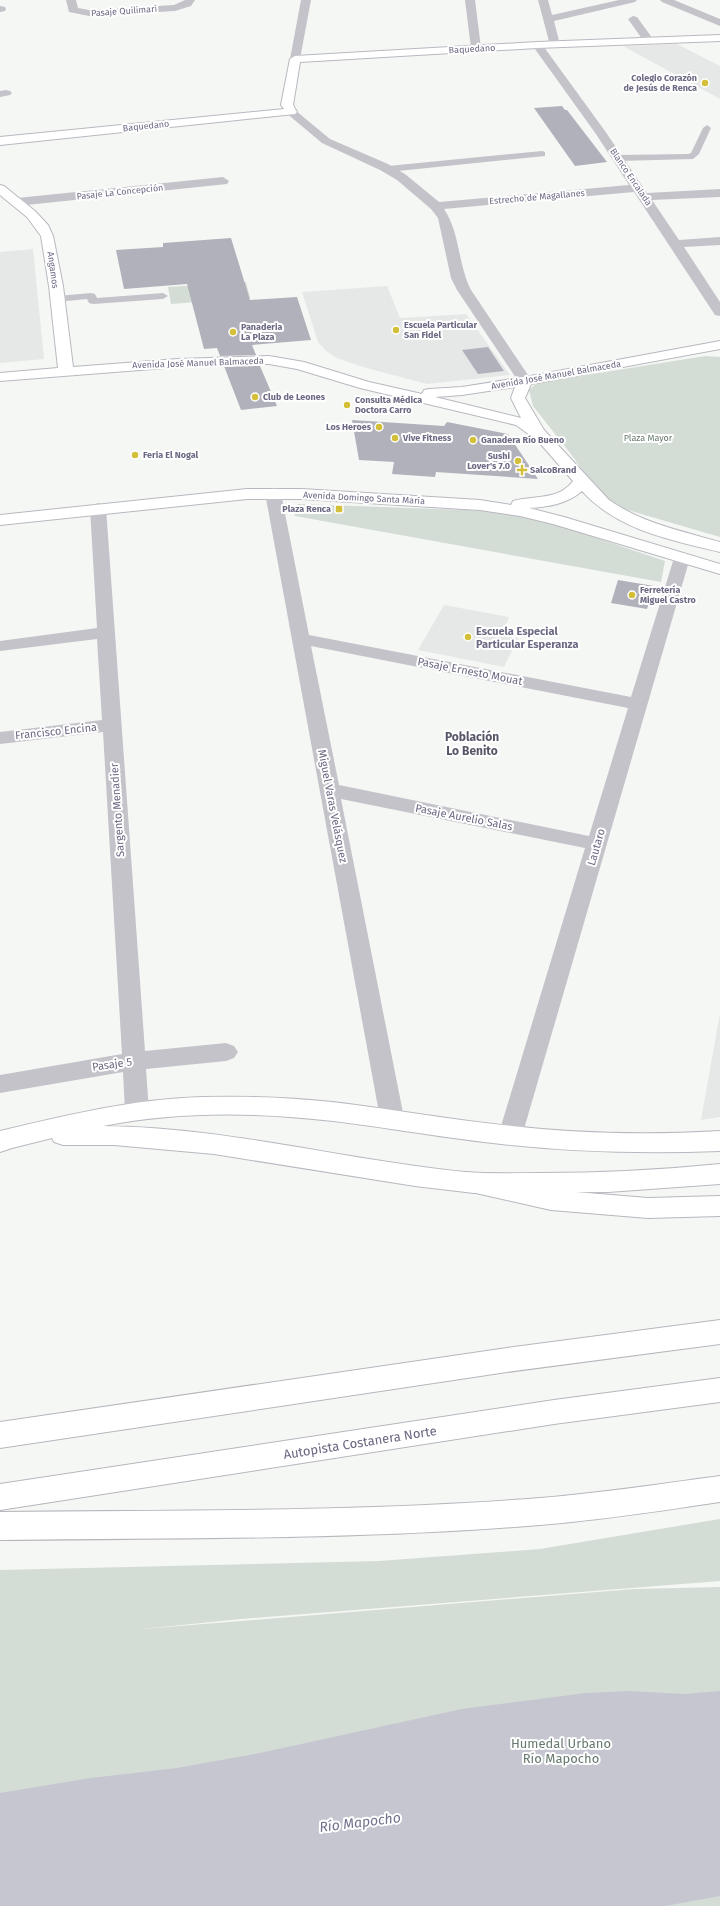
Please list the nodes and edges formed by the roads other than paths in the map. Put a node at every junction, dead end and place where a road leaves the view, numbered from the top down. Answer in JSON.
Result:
{"nodes":[{"id":1,"x":71,"y":0,"type":"edge"},
{"id":2,"x":190,"y":0,"type":"edge"},
{"id":3,"x":306,"y":0,"type":"edge"},
{"id":4,"x":470,"y":0,"type":"edge"},
{"id":5,"x":544,"y":0,"type":"edge"},
{"id":6,"x":632,"y":0,"type":"edge"},
{"id":7,"x":665,"y":0,"type":"edge"},
{"id":8,"x":548,"y":19,"type":"junction"},
{"id":9,"x":633,"y":19,"type":"dead end"},
{"id":10,"x":720,"y":23,"type":"edge"},
{"id":11,"x":720,"y":38,"type":"edge"},
{"id":12,"x":649,"y":41,"type":"junction"},
{"id":13,"x":555,"y":44,"type":"junction"},
{"id":14,"x":537,"y":45,"type":"junction"},
{"id":15,"x":476,"y":48,"type":"junction"},
{"id":16,"x":295,"y":59,"type":"junction"},
{"id":17,"x":291,"y":112,"type":"junction"},
{"id":18,"x":707,"y":128,"type":"dead end"},
{"id":19,"x":0,"y":140,"type":"edge"},
{"id":20,"x":542,"y":154,"type":"dead end"},
{"id":21,"x":618,"y":158,"type":"junction"},
{"id":22,"x":388,"y":169,"type":"junction"},
{"id":23,"x":223,"y":181,"type":"dead end"},
{"id":24,"x":0,"y":190,"type":"edge"},
{"id":25,"x":641,"y":193,"type":"junction"},
{"id":26,"x":720,"y":193,"type":"edge"},
{"id":27,"x":17,"y":202,"type":"junction"},
{"id":28,"x":436,"y":206,"type":"junction"},
{"id":29,"x":720,"y":241,"type":"edge"},
{"id":30,"x":675,"y":244,"type":"junction"},
{"id":31,"x":163,"y":296,"type":"dead end"},
{"id":32,"x":57,"y":299,"type":"junction"},
{"id":33,"x":715,"y":299,"type":"edge"},
{"id":34,"x":720,"y":312,"type":"edge"},
{"id":35,"x":720,"y":345,"type":"edge"},
{"id":36,"x":66,"y":371,"type":"junction"},
{"id":37,"x":0,"y":377,"type":"edge"},
{"id":38,"x":525,"y":381,"type":"junction"},
{"id":39,"x":391,"y":392,"type":"junction"},
{"id":40,"x":536,"y":430,"type":"junction"},
{"id":41,"x":581,"y":482,"type":"junction"},
{"id":42,"x":274,"y":493,"type":"junction"},
{"id":43,"x":480,"y":505,"type":"junction"},
{"id":44,"x":98,"y":508,"type":"junction"},
{"id":45,"x":0,"y":520,"type":"edge"},
{"id":46,"x":720,"y":547,"type":"edge"},
{"id":47,"x":682,"y":558,"type":"junction"},
{"id":48,"x":720,"y":569,"type":"edge"},
{"id":49,"x":106,"y":632,"type":"junction"},
{"id":50,"x":301,"y":639,"type":"junction"},
{"id":51,"x":0,"y":646,"type":"edge"},
{"id":52,"x":639,"y":704,"type":"junction"},
{"id":53,"x":112,"y":725,"type":"junction"},
{"id":54,"x":0,"y":738,"type":"edge"},
{"id":55,"x":330,"y":790,"type":"junction"},
{"id":56,"x":597,"y":844,"type":"junction"},
{"id":57,"x":226,"y":1052,"type":"dead end"},
{"id":58,"x":134,"y":1061,"type":"junction"},
{"id":59,"x":0,"y":1084,"type":"edge"},
{"id":60,"x":137,"y":1111,"type":"junction"},
{"id":61,"x":392,"y":1118,"type":"junction"},
{"id":62,"x":510,"y":1136,"type":"junction"},
{"id":63,"x":4,"y":1140,"type":"edge"},
{"id":64,"x":720,"y":1141,"type":"edge"},
{"id":65,"x":720,"y":1174,"type":"edge"},
{"id":66,"x":467,"y":1182,"type":"junction"},
{"id":67,"x":720,"y":1206,"type":"edge"},
{"id":68,"x":720,"y":1332,"type":"edge"},
{"id":69,"x":720,"y":1390,"type":"edge"},
{"id":70,"x":0,"y":1435,"type":"edge"},
{"id":71,"x":720,"y":1489,"type":"edge"},
{"id":72,"x":0,"y":1497,"type":"edge"},
{"id":73,"x":0,"y":1526,"type":"edge"}],
"edges":[{"from":1,"to":2,"type":"street","name":"Pasaje Quilimarí"},
{"from":3,"to":16,"type":"street"},
{"from":4,"to":15,"type":"street"},
{"from":5,"to":8,"type":"street"},
{"from":6,"to":8,"type":"street"},
{"from":7,"to":10,"type":"street"},
{"from":8,"to":13,"type":"street"},
{"from":9,"to":12,"type":"street"},
{"from":11,"to":12,"type":"main road","name":"Baquedano"},
{"from":12,"to":13,"type":"main road","name":"Baquedano"},
{"from":13,"to":14,"type":"main road","name":"Baquedano"},
{"from":14,"to":15,"type":"main road","name":"Baquedano"},
{"from":14,"to":21,"type":"street","name":"Blanco Encalada"},
{"from":15,"to":16,"type":"main road","name":"Baquedano"},
{"from":16,"to":17,"type":"main road"},
{"from":17,"to":19,"type":"main road","name":"Baquedano"},
{"from":17,"to":22,"type":"street"},
{"from":18,"to":21,"type":"lane"},
{"from":20,"to":22,"type":"lane"},
{"from":21,"to":25,"type":"street","name":"Blanco Encalada"},
{"from":22,"to":28,"type":"street"},
{"from":23,"to":27,"type":"street","name":"Pasaje La Concepción"},
{"from":24,"to":27,"type":"main road","name":"Angamos"},
{"from":25,"to":26,"type":"street","name":"Estrecho de Magallanes"},
{"from":25,"to":28,"type":"street","name":"Estrecho de Magallanes"},
{"from":25,"to":30,"type":"street","name":"Blanco Encalada"},
{"from":27,"to":32,"type":"main road","name":"Angamos"},
{"from":28,"to":38,"type":"street"},
{"from":29,"to":30,"type":"street"},
{"from":30,"to":33,"type":"street","name":"Blanco Encalada"},
{"from":31,"to":32,"type":"lane"},
{"from":32,"to":36,"type":"main road","name":"Angamos"},
{"from":33,"to":34,"type":"street","name":"Blanco Encalada"},
{"from":35,"to":38,"type":"main road","name":"Avenida José Manuel Balmaceda"},
{"from":36,"to":37,"type":"main road","name":"Avenida José Manuel Balmaceda"},
{"from":36,"to":39,"type":"main road","name":"Avenida José Manuel Balmaceda"},
{"from":38,"to":39,"type":"main road","name":"Avenida José Manuel Balmaceda"},
{"from":38,"to":40,"type":"main road"},
{"from":39,"to":40,"type":"main road","name":"Avenida José Manuel Balmaceda"},
{"from":40,"to":41,"type":"main road","name":"Avenida José Manuel Balmaceda"},
{"from":41,"to":43,"type":"main road"},
{"from":41,"to":46,"type":"main road"},
{"from":42,"to":43,"type":"main road","name":"Avenida Domingo Santa María"},
{"from":42,"to":44,"type":"main road","name":"Avenida Domingo Santa María"},
{"from":42,"to":50,"type":"street","name":"Miguel Varas Velásquez"},
{"from":43,"to":47,"type":"main road","name":"Avenida Domingo Santa María"},
{"from":44,"to":45,"type":"main road","name":"Avenida Domingo Santa María"},
{"from":44,"to":49,"type":"street","name":"Sargento Menadier"},
{"from":47,"to":48,"type":"main road","name":"Avenida Domingo Santa María"},
{"from":47,"to":52,"type":"street","name":"Lautaro"},
{"from":49,"to":51,"type":"street"},
{"from":49,"to":53,"type":"street","name":"Sargento Menadier"},
{"from":50,"to":52,"type":"street","name":"Pasaje Ernesto Mouat"},
{"from":50,"to":55,"type":"street","name":"Miguel Varas Velásquez"},
{"from":52,"to":56,"type":"street","name":"Lautaro"},
{"from":53,"to":54,"type":"street","name":"Francisco Encina"},
{"from":53,"to":58,"type":"street","name":"Sargento Menadier"},
{"from":55,"to":56,"type":"street","name":"Pasaje Aurelio Salas"},
{"from":55,"to":61,"type":"street","name":"Miguel Varas Velásquez"},
{"from":56,"to":62,"type":"street","name":"Lautaro"},
{"from":57,"to":58,"type":"street","name":"Pasaje 5"},
{"from":58,"to":59,"type":"street","name":"Pasaje 5"},
{"from":58,"to":60,"type":"street","name":"Sargento Menadier"},
{"from":60,"to":61,"type":"main road"},
{"from":60,"to":63,"type":"main road"},
{"from":61,"to":62,"type":"main road"},
{"from":62,"to":64,"type":"main road"},
{"from":63,"to":66,"type":"main road"},
{"from":65,"to":66,"type":"main road"},
{"from":66,"to":67,"type":"main road"},
{"from":68,"to":70,"type":"main road"},
{"from":69,"to":72,"type":"main road","name":"Autopista Costanera Norte"},
{"from":71,"to":73,"type":"main road"}]}
